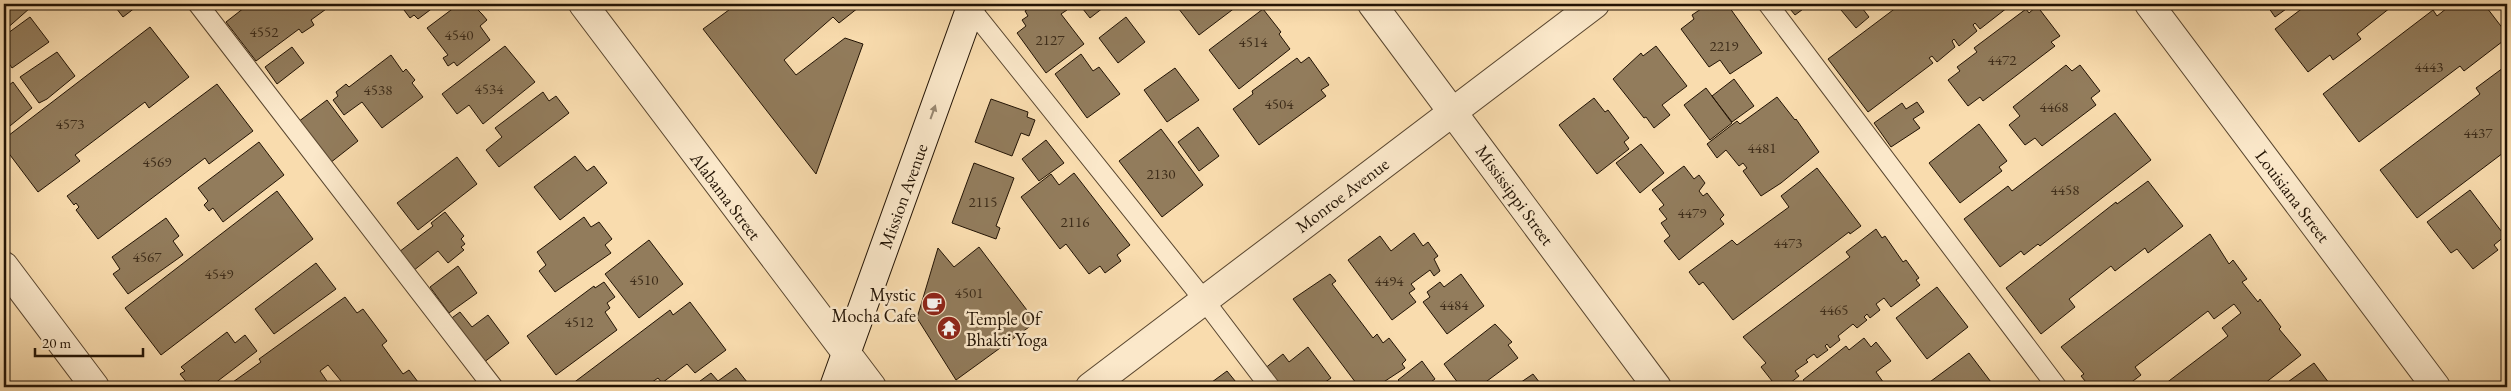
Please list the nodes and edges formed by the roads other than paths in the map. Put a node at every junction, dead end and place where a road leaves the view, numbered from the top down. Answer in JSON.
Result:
{"nodes":[{"id":1,"x":198,"y":4,"type":"edge"},
{"id":2,"x":583,"y":4,"type":"edge"},
{"id":3,"x":1372,"y":4,"type":"edge"},
{"id":4,"x":1595,"y":4,"type":"edge"},
{"id":5,"x":1768,"y":4,"type":"edge"},
{"id":6,"x":2149,"y":4,"type":"edge"},
{"id":7,"x":969,"y":5,"type":"edge"},
{"id":8,"x":1454,"y":111,"type":"junction"},
{"id":9,"x":4,"y":266,"type":"edge"},
{"id":10,"x":1204,"y":300,"type":"junction"},
{"id":11,"x":846,"y":355,"type":"junction"},
{"id":12,"x":96,"y":387,"type":"edge"},
{"id":13,"x":493,"y":387,"type":"edge"},
{"id":14,"x":834,"y":387,"type":"edge"},
{"id":15,"x":872,"y":387,"type":"edge"},
{"id":16,"x":1090,"y":387,"type":"edge"},
{"id":17,"x":1270,"y":387,"type":"edge"},
{"id":18,"x":1657,"y":387,"type":"edge"},
{"id":19,"x":2057,"y":387,"type":"edge"},
{"id":20,"x":2436,"y":387,"type":"edge"}],
"edges":[{"from":1,"to":13,"type":"lane"},
{"from":2,"to":11,"type":"street","name":"Alabama Street"},
{"from":3,"to":8,"type":"street","name":"Mississippi Street"},
{"from":4,"to":8,"type":"street","name":"Monroe Avenue"},
{"from":5,"to":19,"type":"lane"},
{"from":6,"to":20,"type":"street","name":"Louisiana Street"},
{"from":7,"to":10,"type":"lane"},
{"from":11,"to":7,"type":"street","name":"Mission Avenue","one_way":true},
{"from":8,"to":10,"type":"street","name":"Monroe Avenue"},
{"from":8,"to":18,"type":"street","name":"Mississippi Street"},
{"from":9,"to":12,"type":"street"},
{"from":10,"to":16,"type":"street","name":"Monroe Avenue"},
{"from":10,"to":17,"type":"lane"},
{"from":11,"to":14,"type":"street","name":"Mission Avenue"},
{"from":11,"to":15,"type":"street","name":"Alabama Street"}]}
